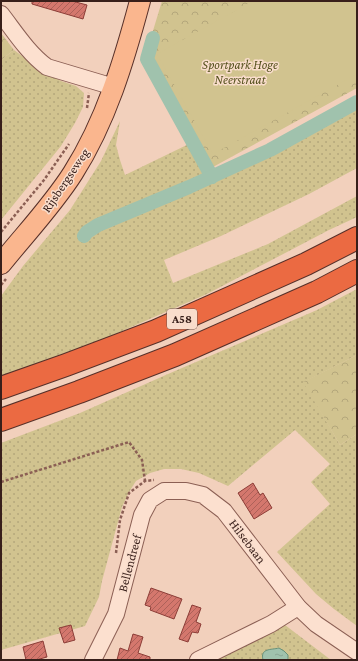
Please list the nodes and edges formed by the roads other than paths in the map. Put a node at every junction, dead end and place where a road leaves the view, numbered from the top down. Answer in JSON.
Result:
{"nodes":[{"id":1,"x":140,"y":1,"type":"edge"},
{"id":2,"x":1,"y":14,"type":"edge"},
{"id":3,"x":114,"y":88,"type":"junction"},
{"id":4,"x":357,"y":238,"type":"edge"},
{"id":5,"x":1,"y":264,"type":"edge"},
{"id":6,"x":357,"y":271,"type":"edge"},
{"id":7,"x":1,"y":388,"type":"edge"},
{"id":8,"x":1,"y":420,"type":"edge"},
{"id":9,"x":186,"y":492,"type":"joint"},
{"id":10,"x":298,"y":607,"type":"junction"},
{"id":11,"x":357,"y":652,"type":"edge"},
{"id":12,"x":93,"y":660,"type":"edge"},
{"id":13,"x":198,"y":660,"type":"edge"}],
"edges":[{"from":1,"to":3,"type":"main road","name":"Rijsbergseweg"},
{"from":2,"to":3,"type":"street"},
{"from":3,"to":5,"type":"main road","name":"Rijsbergseweg"},
{"from":4,"to":7,"type":"highway","number":"A58"},
{"from":6,"to":8,"type":"highway","number":"A58"},
{"from":9,"to":10,"type":"street","name":"Hilsebaan"},
{"from":9,"to":12,"type":"street","name":"Bellendreef"},
{"from":10,"to":11,"type":"street","name":"Hilsebaan"},
{"from":10,"to":13,"type":"street"}]}
